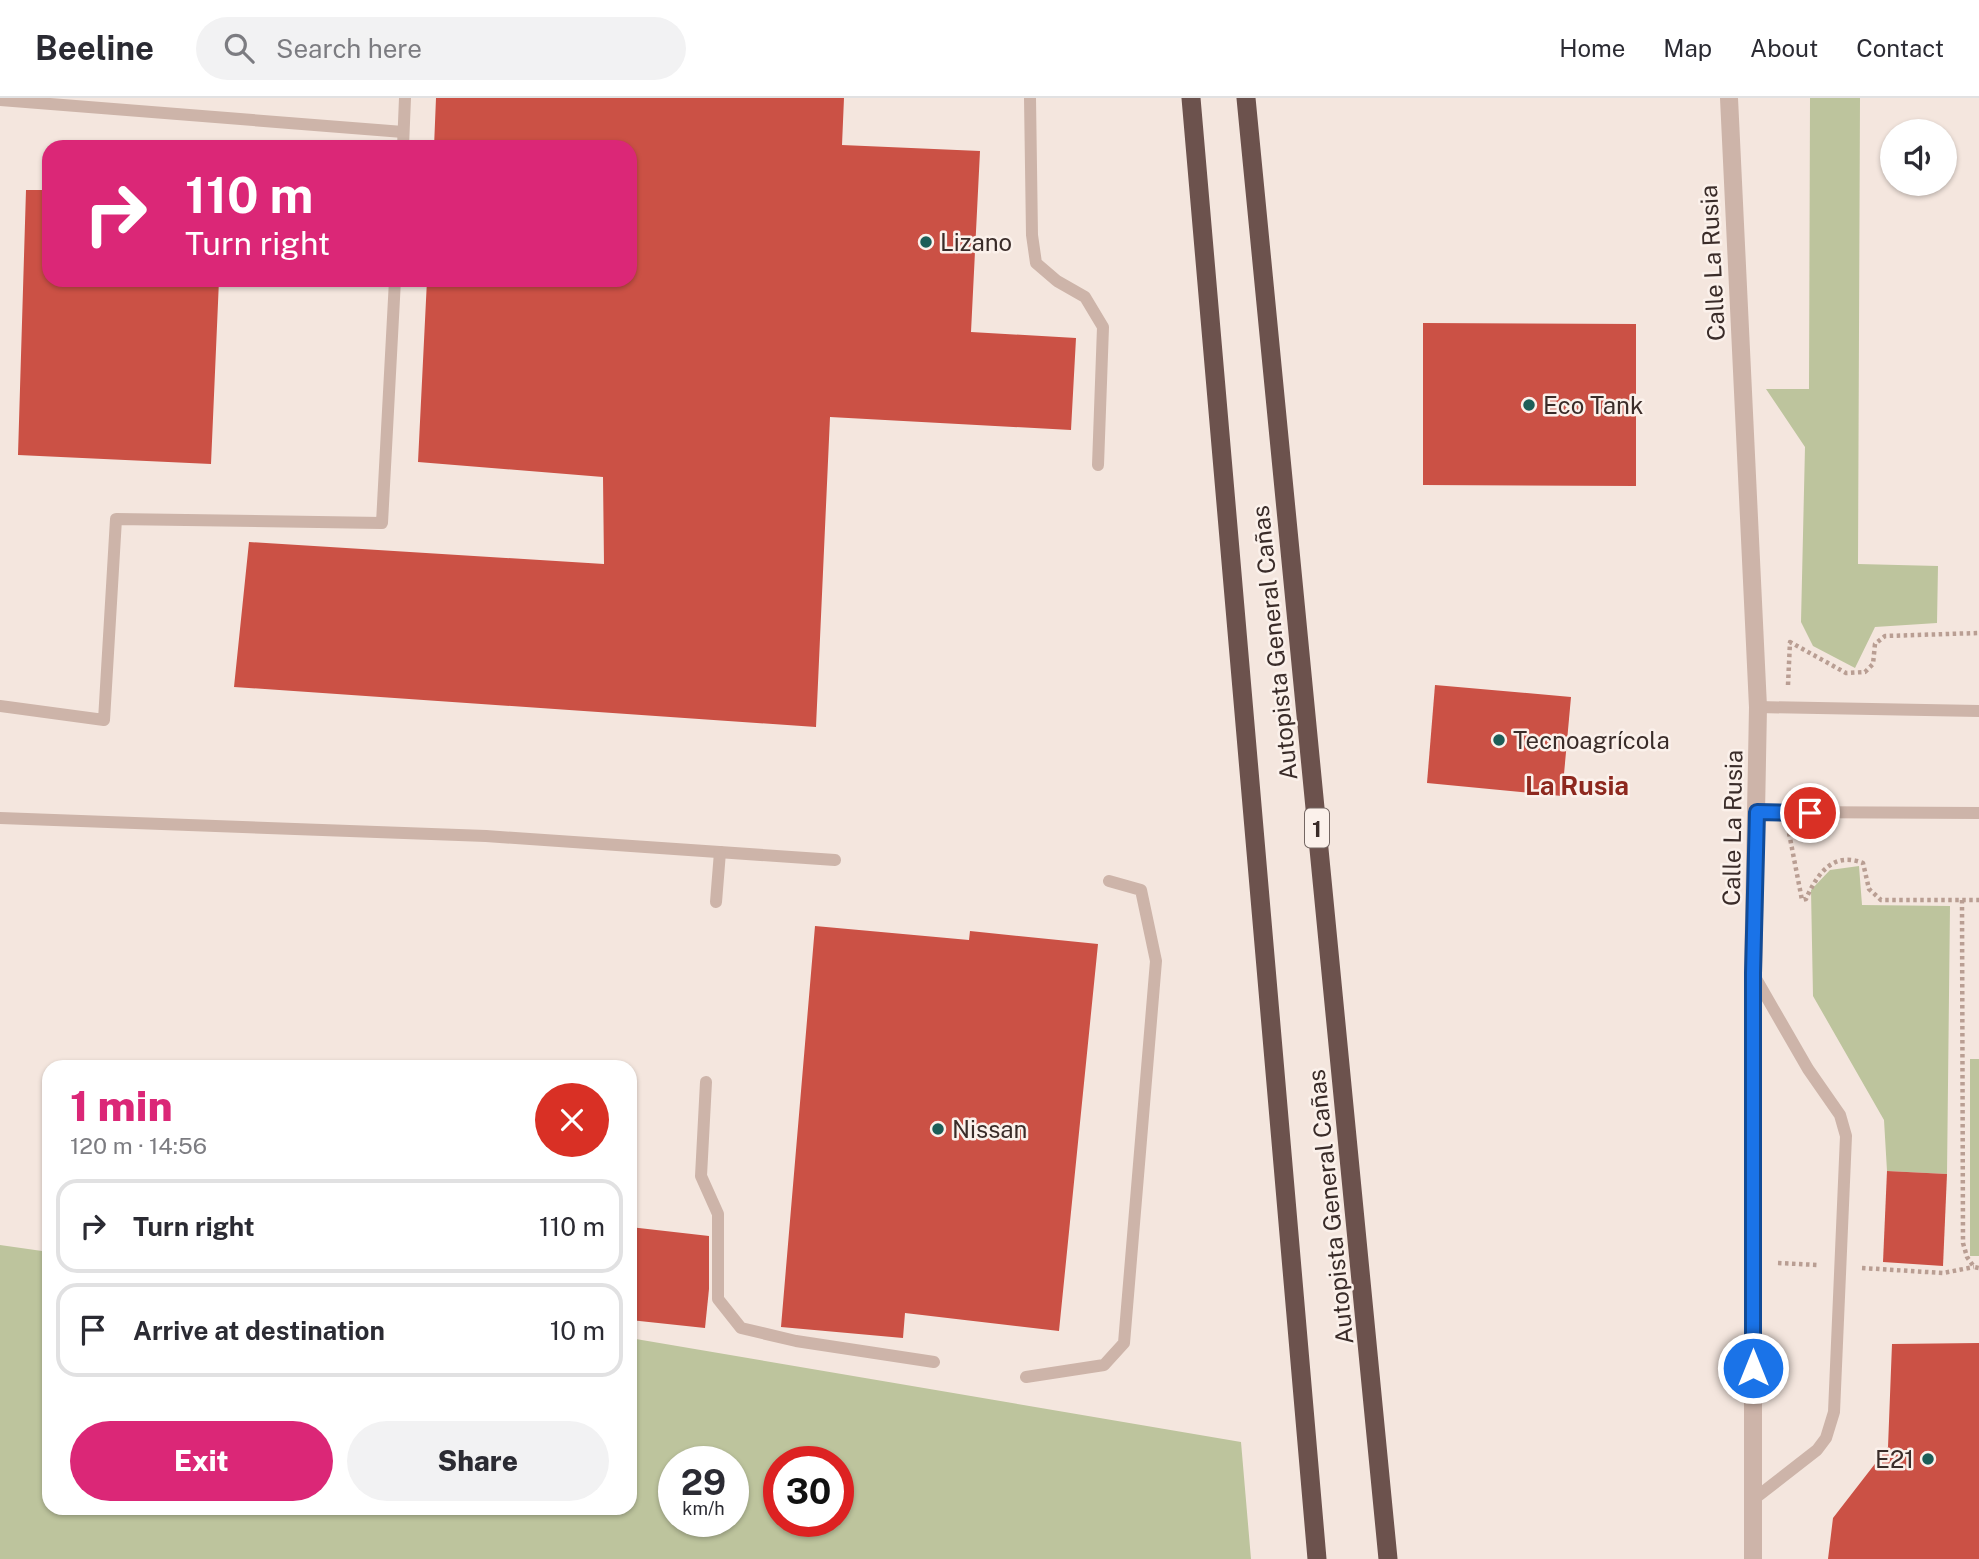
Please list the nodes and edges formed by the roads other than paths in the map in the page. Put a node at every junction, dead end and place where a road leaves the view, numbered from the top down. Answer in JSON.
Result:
{"nodes":[{"id":1,"x":405,"y":98,"type":"edge"},
{"id":2,"x":1030,"y":98,"type":"edge"},
{"id":3,"x":1191,"y":98,"type":"edge"},
{"id":4,"x":1246,"y":98,"type":"edge"},
{"id":5,"x":1729,"y":98,"type":"edge"},
{"id":6,"x":0,"y":100,"type":"edge"},
{"id":7,"x":403,"y":132,"type":"junction"},
{"id":8,"x":403,"y":140,"type":"edge"},
{"id":9,"x":395,"y":287,"type":"edge"},
{"id":10,"x":1098,"y":466,"type":"dead end"},
{"id":11,"x":0,"y":706,"type":"edge"},
{"id":12,"x":1758,"y":707,"type":"junction"},
{"id":13,"x":1979,"y":712,"type":"edge"},
{"id":14,"x":1757,"y":812,"type":"junction"},
{"id":15,"x":1979,"y":813,"type":"edge"},
{"id":16,"x":0,"y":818,"type":"edge"},
{"id":17,"x":720,"y":852,"type":"junction"},
{"id":18,"x":835,"y":860,"type":"dead end"},
{"id":19,"x":1109,"y":881,"type":"dead end"},
{"id":20,"x":716,"y":902,"type":"dead end"},
{"id":21,"x":1753,"y":973,"type":"junction"},
{"id":22,"x":706,"y":1082,"type":"dead end"},
{"id":23,"x":934,"y":1362,"type":"dead end"},
{"id":24,"x":1026,"y":1377,"type":"dead end"},
{"id":25,"x":1754,"y":1499,"type":"junction"},
{"id":26,"x":1317,"y":1559,"type":"edge"},
{"id":27,"x":1388,"y":1559,"type":"edge"},
{"id":28,"x":1754,"y":1559,"type":"edge"}],
"edges":[{"from":1,"to":7,"type":"lane"},
{"from":2,"to":10,"type":"lane"},
{"from":3,"to":26,"type":"highway","name":"Autopista General Cañas"},
{"from":4,"to":27,"type":"highway","name":"Autopista General Cañas","number":"1"},
{"from":5,"to":12,"type":"street","name":"Calle La Rusia"},
{"from":6,"to":7,"type":"lane"},
{"from":7,"to":8,"type":"lane"},
{"from":9,"to":11,"type":"lane"},
{"from":12,"to":13,"type":"lane"},
{"from":12,"to":14,"type":"street","name":"Calle La Rusia"},
{"from":14,"to":15,"type":"lane"},
{"from":14,"to":21,"type":"street","name":"Calle La Rusia"},
{"from":16,"to":17,"type":"lane"},
{"from":17,"to":18,"type":"lane"},
{"from":17,"to":20,"type":"lane"},
{"from":19,"to":24,"type":"lane"},
{"from":21,"to":25,"type":"street","name":"Calle La Rusia"},
{"from":21,"to":25,"type":"lane"},
{"from":22,"to":23,"type":"lane"},
{"from":25,"to":28,"type":"street","name":"Calle La Rusia"}]}
